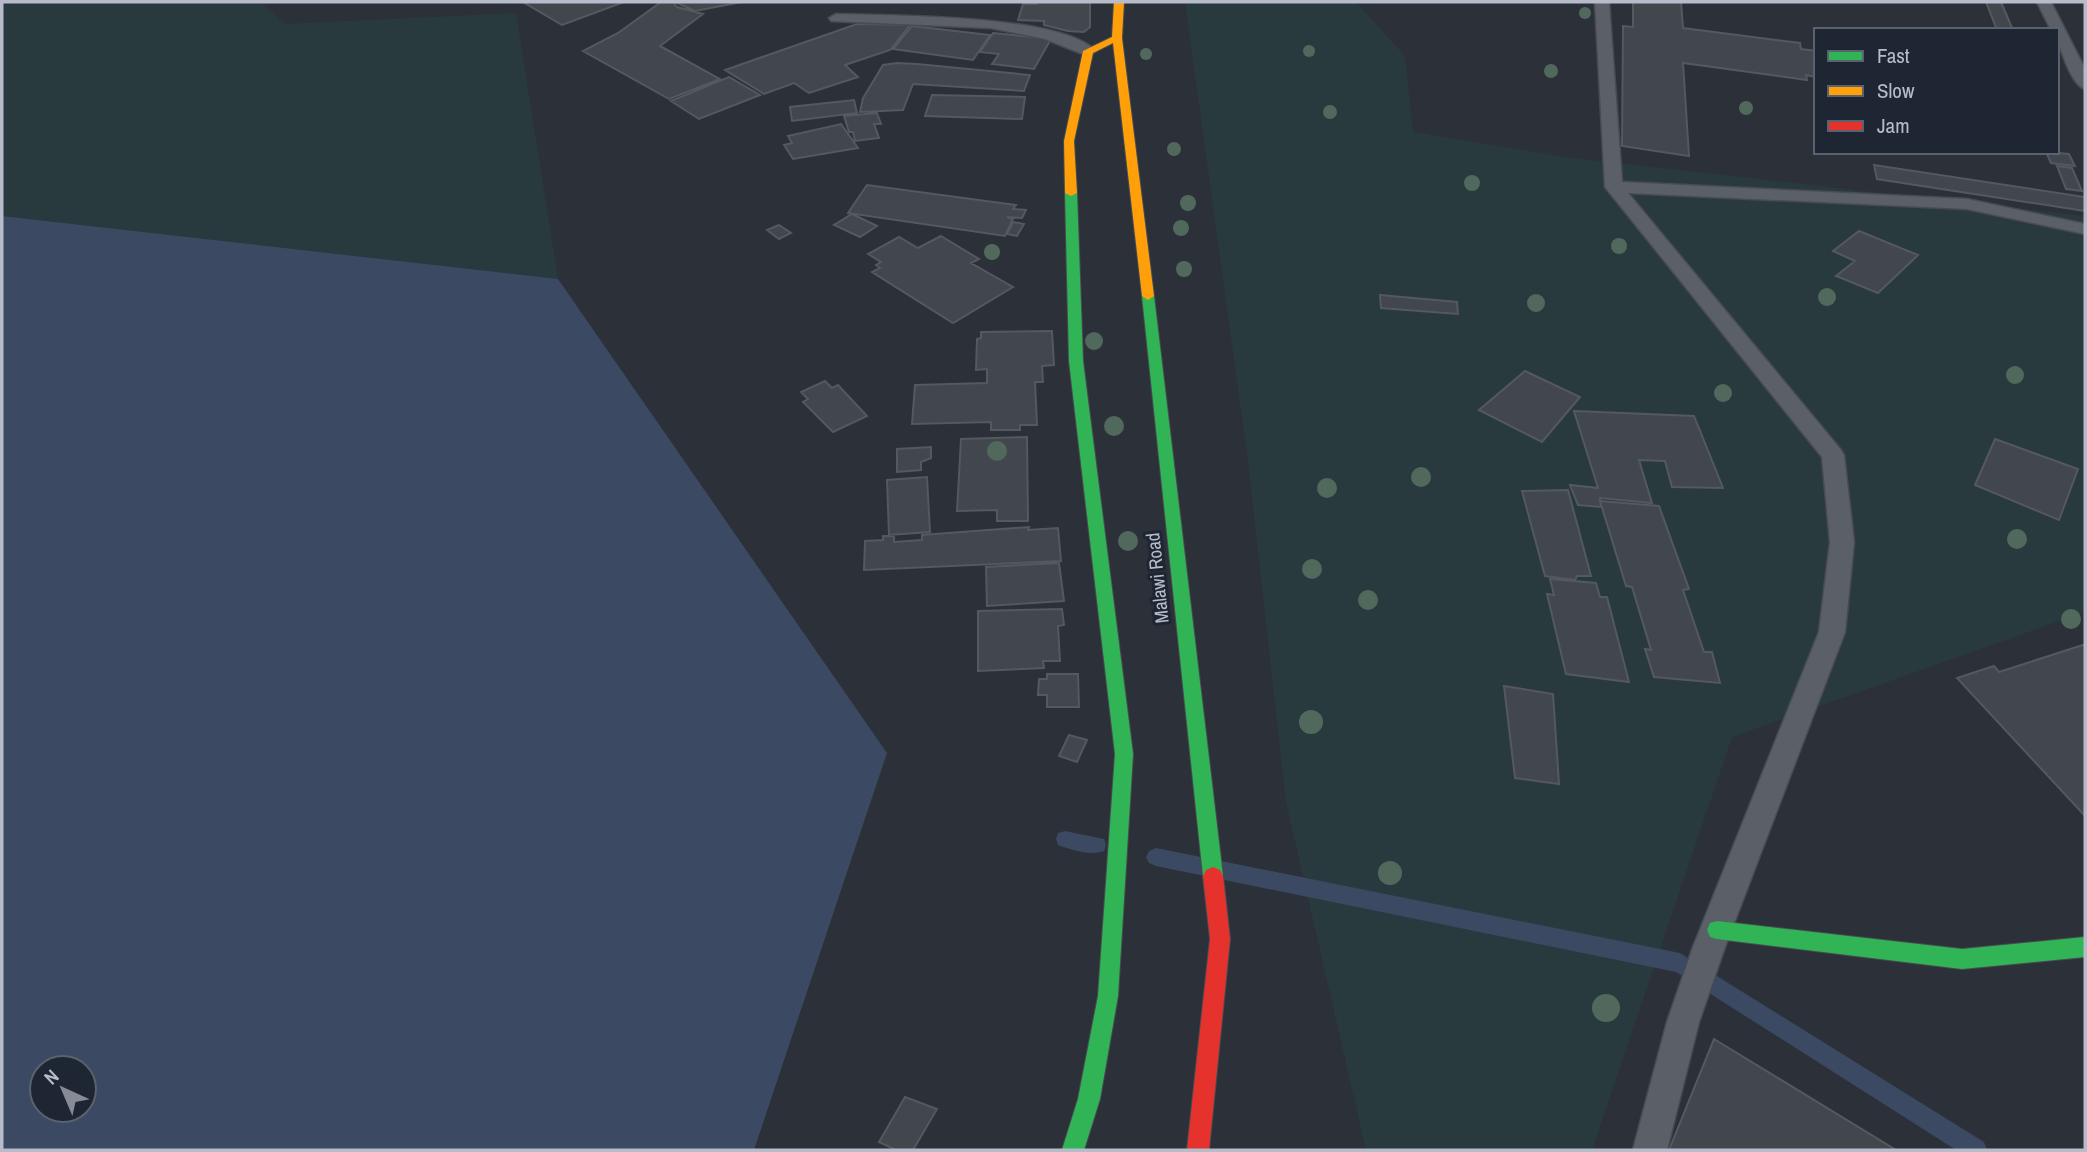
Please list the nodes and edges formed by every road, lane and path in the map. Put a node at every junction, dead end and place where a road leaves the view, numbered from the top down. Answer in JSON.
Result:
{"nodes":[{"id":1,"x":1119,"y":2,"type":"edge"},
{"id":2,"x":1602,"y":2,"type":"edge"},
{"id":3,"x":2044,"y":2,"type":"edge"},
{"id":4,"x":836,"y":18,"type":"dead end"},
{"id":5,"x":2057,"y":28,"type":"edge"},
{"id":6,"x":2059,"y":32,"type":"edge"},
{"id":7,"x":1117,"y":38,"type":"junction"},
{"id":8,"x":1088,"y":51,"type":"junction"},
{"id":9,"x":2085,"y":84,"type":"edge"},
{"id":10,"x":1614,"y":187,"type":"junction"},
{"id":11,"x":2085,"y":229,"type":"edge"},
{"id":12,"x":1713,"y":939,"type":"junction"},
{"id":13,"x":2085,"y":947,"type":"edge"},
{"id":14,"x":1203,"y":1147,"type":"edge"},
{"id":15,"x":1073,"y":1150,"type":"edge"},
{"id":16,"x":1650,"y":1150,"type":"edge"}],
"edges":[{"from":1,"to":7,"type":"street","name":"Malawi Road"},
{"from":2,"to":10,"type":"lane"},
{"from":3,"to":5,"type":"lane"},
{"from":4,"to":8,"type":"lane"},
{"from":6,"to":9,"type":"lane"},
{"from":7,"to":8,"type":"street"},
{"from":7,"to":14,"type":"street","name":"Malawi Road"},
{"from":8,"to":15,"type":"street"},
{"from":10,"to":11,"type":"lane"},
{"from":10,"to":12,"type":"lane"},
{"from":12,"to":13,"type":"street"},
{"from":12,"to":16,"type":"lane"}]}
